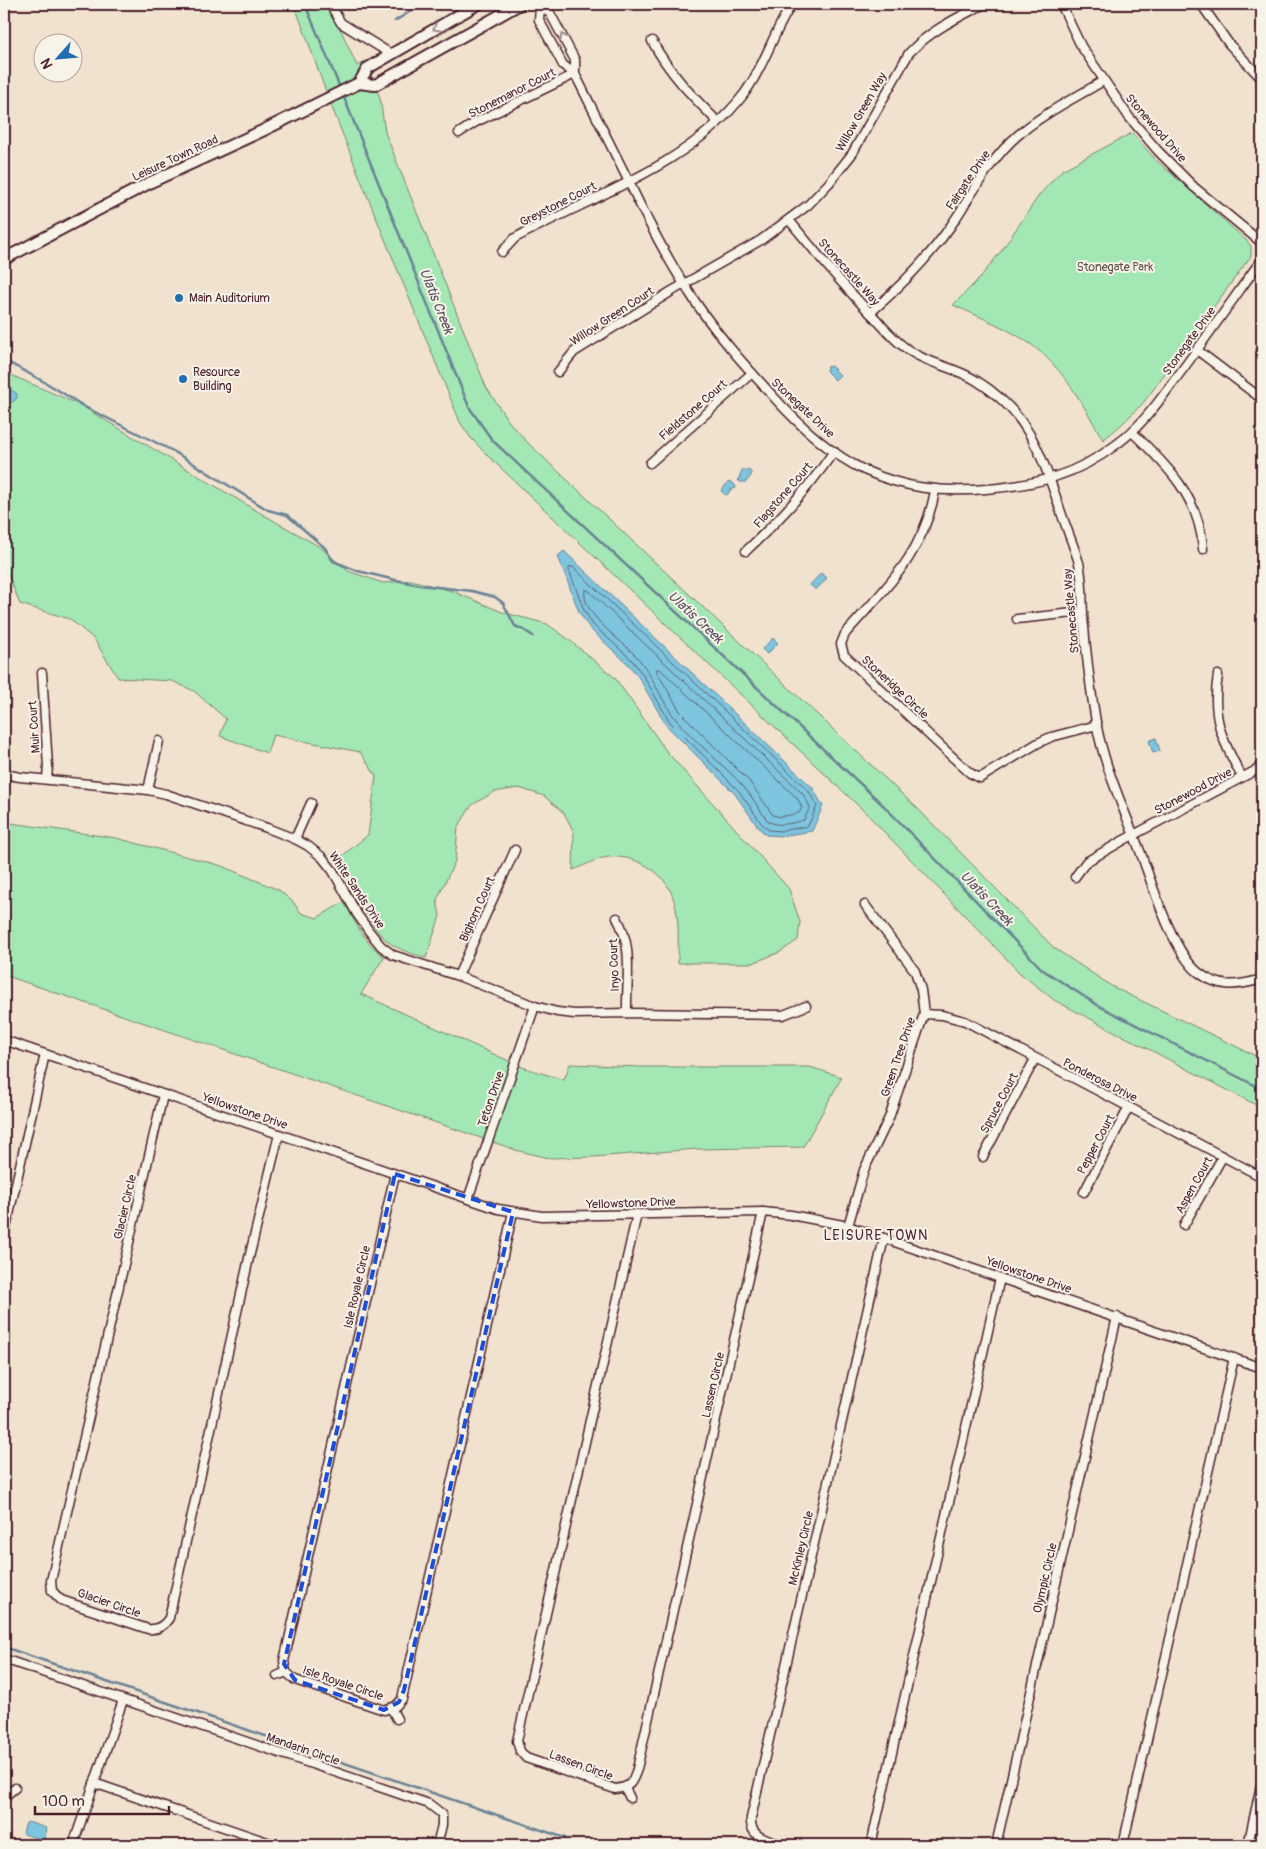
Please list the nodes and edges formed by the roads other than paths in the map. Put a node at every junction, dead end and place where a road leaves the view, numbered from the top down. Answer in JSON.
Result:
{"nodes":[{"id":1,"x":330,"y":4,"type":"edge"},
{"id":2,"x":478,"y":4,"type":"edge"},
{"id":3,"x":520,"y":4,"type":"edge"},
{"id":4,"x":792,"y":4,"type":"edge"},
{"id":5,"x":984,"y":4,"type":"edge"},
{"id":6,"x":1061,"y":4,"type":"edge"},
{"id":7,"x":1201,"y":4,"type":"edge"},
{"id":8,"x":539,"y":6,"type":"edge"},
{"id":9,"x":652,"y":41,"type":"dead end"},
{"id":10,"x":391,"y":54,"type":"junction"},
{"id":11,"x":575,"y":74,"type":"junction"},
{"id":12,"x":1262,"y":79,"type":"edge"},
{"id":13,"x":1104,"y":81,"type":"junction"},
{"id":14,"x":359,"y":83,"type":"junction"},
{"id":15,"x":718,"y":122,"type":"junction"},
{"id":16,"x":459,"y":133,"type":"dead end"},
{"id":17,"x":628,"y":181,"type":"junction"},
{"id":18,"x":789,"y":220,"type":"junction"},
{"id":19,"x":1262,"y":243,"type":"edge"},
{"id":20,"x":502,"y":252,"type":"dead end"},
{"id":21,"x":1262,"y":258,"type":"edge"},
{"id":22,"x":4,"y":259,"type":"edge"},
{"id":23,"x":683,"y":284,"type":"junction"},
{"id":24,"x":870,"y":313,"type":"junction"},
{"id":25,"x":1198,"y":350,"type":"junction"},
{"id":26,"x":558,"y":372,"type":"dead end"},
{"id":27,"x":752,"y":373,"type":"junction"},
{"id":28,"x":1262,"y":399,"type":"edge"},
{"id":29,"x":1132,"y":432,"type":"junction"},
{"id":30,"x":834,"y":451,"type":"junction"},
{"id":31,"x":650,"y":463,"type":"dead end"},
{"id":32,"x":1050,"y":479,"type":"junction"},
{"id":33,"x":936,"y":491,"type":"junction"},
{"id":34,"x":1203,"y":549,"type":"dead end"},
{"id":35,"x":746,"y":551,"type":"dead end"},
{"id":36,"x":1083,"y":612,"type":"junction"},
{"id":37,"x":1017,"y":619,"type":"dead end"},
{"id":38,"x":42,"y":674,"type":"dead end"},
{"id":39,"x":1218,"y":675,"type":"dead end"},
{"id":40,"x":1097,"y":725,"type":"junction"},
{"id":41,"x":159,"y":741,"type":"dead end"},
{"id":42,"x":1262,"y":766,"type":"edge"},
{"id":43,"x":4,"y":774,"type":"edge"},
{"id":44,"x":1242,"y":777,"type":"junction"},
{"id":45,"x":47,"y":779,"type":"junction"},
{"id":46,"x":148,"y":790,"type":"junction"},
{"id":47,"x":311,"y":803,"type":"dead end"},
{"id":48,"x":1133,"y":835,"type":"junction"},
{"id":49,"x":295,"y":839,"type":"junction"},
{"id":50,"x":515,"y":850,"type":"dead end"},
{"id":51,"x":1075,"y":877,"type":"dead end"},
{"id":52,"x":865,"y":905,"type":"dead end"},
{"id":53,"x":617,"y":918,"type":"dead end"},
{"id":54,"x":458,"y":976,"type":"junction"},
{"id":55,"x":1262,"y":979,"type":"edge"},
{"id":56,"x":535,"y":1006,"type":"junction"},
{"id":57,"x":806,"y":1006,"type":"dead end"},
{"id":58,"x":627,"y":1013,"type":"junction"},
{"id":59,"x":924,"y":1014,"type":"junction"},
{"id":60,"x":4,"y":1040,"type":"edge"},
{"id":61,"x":45,"y":1054,"type":"junction"},
{"id":62,"x":1035,"y":1059,"type":"junction"},
{"id":63,"x":163,"y":1095,"type":"junction"},
{"id":64,"x":1129,"y":1107,"type":"junction"},
{"id":65,"x":279,"y":1134,"type":"junction"},
{"id":66,"x":1223,"y":1156,"type":"junction"},
{"id":67,"x":983,"y":1157,"type":"dead end"},
{"id":68,"x":395,"y":1174,"type":"junction"},
{"id":69,"x":1262,"y":1176,"type":"edge"},
{"id":70,"x":1084,"y":1192,"type":"dead end"},
{"id":71,"x":468,"y":1199,"type":"junction"},
{"id":72,"x":513,"y":1212,"type":"junction"},
{"id":73,"x":763,"y":1212,"type":"junction"},
{"id":74,"x":637,"y":1214,"type":"junction"},
{"id":75,"x":1184,"y":1225,"type":"dead end"},
{"id":76,"x":848,"y":1226,"type":"junction"},
{"id":77,"x":4,"y":1238,"type":"edge"},
{"id":78,"x":884,"y":1238,"type":"junction"},
{"id":79,"x":1000,"y":1278,"type":"junction"},
{"id":80,"x":1117,"y":1317,"type":"junction"},
{"id":81,"x":1234,"y":1358,"type":"junction"},
{"id":82,"x":1262,"y":1368,"type":"edge"},
{"id":83,"x":52,"y":1591,"type":"junction"},
{"id":84,"x":45,"y":1596,"type":"dead end"},
{"id":85,"x":160,"y":1628,"type":"junction"},
{"id":86,"x":164,"y":1637,"type":"dead end"},
{"id":87,"x":4,"y":1659,"type":"edge"},
{"id":88,"x":286,"y":1672,"type":"junction"},
{"id":89,"x":277,"y":1676,"type":"dead end"},
{"id":90,"x":123,"y":1700,"type":"junction"},
{"id":91,"x":391,"y":1708,"type":"junction"},
{"id":92,"x":397,"y":1719,"type":"dead end"},
{"id":93,"x":1262,"y":1781,"type":"edge"},
{"id":94,"x":94,"y":1783,"type":"junction"},
{"id":95,"x":15,"y":1788,"type":"dead end"},
{"id":96,"x":625,"y":1788,"type":"junction"},
{"id":97,"x":4,"y":1797,"type":"edge"},
{"id":98,"x":630,"y":1798,"type":"dead end"},
{"id":99,"x":73,"y":1845,"type":"edge"},
{"id":100,"x":276,"y":1845,"type":"edge"},
{"id":101,"x":437,"y":1845,"type":"edge"},
{"id":102,"x":783,"y":1845,"type":"edge"},
{"id":103,"x":871,"y":1845,"type":"edge"},
{"id":104,"x":996,"y":1845,"type":"edge"},
{"id":105,"x":1122,"y":1845,"type":"edge"},
{"id":106,"x":1248,"y":1845,"type":"edge"}],
"edges":[{"from":1,"to":10,"type":"street"},
{"from":2,"to":10,"type":"main road","name":"Leisure Town Road","one_way":true},
{"from":3,"to":14,"type":"main road","name":"Leisure Town Road"},
{"from":4,"to":15,"type":"street","name":"Greystone Court"},
{"from":5,"to":18,"type":"street","name":"Willow Green Way"},
{"from":6,"to":13,"type":"street","name":"Stonewood Drive"},
{"from":7,"to":12,"type":"street"},
{"from":8,"to":11,"type":"street","name":"Stonegate Drive"},
{"from":11,"to":8,"type":"street","name":"Stonegate Drive","one_way":true},
{"from":9,"to":15,"type":"street"},
{"from":10,"to":14,"type":"main road","name":"Leisure Town Road"},
{"from":11,"to":16,"type":"street","name":"Stonemanor Court"},
{"from":11,"to":17,"type":"street","name":"Stonegate Drive"},
{"from":13,"to":19,"type":"street","name":"Stonewood Drive"},
{"from":13,"to":24,"type":"street","name":"Fairgate Drive"},
{"from":14,"to":22,"type":"main road","name":"Leisure Town Road"},
{"from":15,"to":17,"type":"street","name":"Greystone Court"},
{"from":17,"to":20,"type":"street","name":"Greystone Court"},
{"from":17,"to":23,"type":"street","name":"Stonegate Drive"},
{"from":18,"to":23,"type":"street","name":"Willow Green Way"},
{"from":18,"to":24,"type":"street","name":"Stonecastle Way"},
{"from":21,"to":25,"type":"street","name":"Stonegate Drive"},
{"from":23,"to":26,"type":"street","name":"Willow Green Court"},
{"from":23,"to":27,"type":"street","name":"Stonegate Drive"},
{"from":24,"to":32,"type":"street","name":"Stonecastle Way"},
{"from":25,"to":28,"type":"street"},
{"from":25,"to":29,"type":"street","name":"Stonegate Drive"},
{"from":27,"to":30,"type":"street","name":"Stonegate Drive"},
{"from":27,"to":31,"type":"street","name":"Fieldstone Court"},
{"from":29,"to":32,"type":"street","name":"Stonegate Drive"},
{"from":29,"to":34,"type":"street"},
{"from":30,"to":33,"type":"street","name":"Stonegate Drive"},
{"from":30,"to":35,"type":"street","name":"Flagstone Court"},
{"from":32,"to":33,"type":"street","name":"Stonegate Drive"},
{"from":32,"to":36,"type":"street","name":"Stonecastle Way"},
{"from":33,"to":40,"type":"street","name":"Stoneridge Circle"},
{"from":36,"to":37,"type":"street"},
{"from":36,"to":40,"type":"street","name":"Stonecastle Way"},
{"from":38,"to":45,"type":"street","name":"Muir Court"},
{"from":39,"to":44,"type":"street"},
{"from":40,"to":48,"type":"street","name":"Stonecastle Way"},
{"from":41,"to":46,"type":"street"},
{"from":42,"to":44,"type":"street","name":"Stonewood Drive"},
{"from":43,"to":45,"type":"street","name":"White Sands Drive"},
{"from":44,"to":48,"type":"street","name":"Stonewood Drive"},
{"from":45,"to":46,"type":"street","name":"White Sands Drive"},
{"from":46,"to":49,"type":"street","name":"White Sands Drive"},
{"from":47,"to":49,"type":"street"},
{"from":48,"to":51,"type":"street","name":"Stonewood Drive"},
{"from":48,"to":55,"type":"street","name":"Stonecastle Way"},
{"from":49,"to":54,"type":"street","name":"White Sands Drive"},
{"from":50,"to":54,"type":"street","name":"Bighorn Court"},
{"from":52,"to":59,"type":"street","name":"Green Tree Drive"},
{"from":53,"to":58,"type":"street","name":"Inyo Court"},
{"from":54,"to":56,"type":"street","name":"White Sands Drive"},
{"from":56,"to":58,"type":"street","name":"White Sands Drive"},
{"from":56,"to":71,"type":"street","name":"Teton Drive"},
{"from":57,"to":58,"type":"street","name":"White Sands Drive"},
{"from":59,"to":62,"type":"street","name":"Ponderosa Drive"},
{"from":59,"to":76,"type":"street","name":"Green Tree Drive"},
{"from":60,"to":61,"type":"street","name":"Yellowstone Drive"},
{"from":61,"to":63,"type":"street","name":"Yellowstone Drive"},
{"from":61,"to":77,"type":"street"},
{"from":62,"to":64,"type":"street","name":"Ponderosa Drive"},
{"from":62,"to":67,"type":"street","name":"Spruce Court"},
{"from":63,"to":65,"type":"street","name":"Yellowstone Drive"},
{"from":63,"to":83,"type":"street","name":"Glacier Circle"},
{"from":64,"to":66,"type":"street","name":"Ponderosa Drive"},
{"from":64,"to":70,"type":"street","name":"Pepper Court"},
{"from":65,"to":68,"type":"street","name":"Yellowstone Drive"},
{"from":65,"to":85,"type":"street"},
{"from":66,"to":69,"type":"street","name":"Ponderosa Drive"},
{"from":66,"to":75,"type":"street","name":"Aspen Court"},
{"from":68,"to":71,"type":"street","name":"Yellowstone Drive"},
{"from":68,"to":88,"type":"street","name":"Isle Royale Circle"},
{"from":71,"to":72,"type":"street","name":"Yellowstone Drive"},
{"from":72,"to":74,"type":"street","name":"Yellowstone Drive"},
{"from":72,"to":91,"type":"street","name":"Isle Royale Circle"},
{"from":73,"to":74,"type":"street","name":"Yellowstone Drive"},
{"from":73,"to":76,"type":"street","name":"Yellowstone Drive"},
{"from":73,"to":96,"type":"street","name":"Lassen Circle"},
{"from":74,"to":96,"type":"street","name":"Lassen Circle"},
{"from":76,"to":78,"type":"street","name":"Yellowstone Drive"},
{"from":78,"to":79,"type":"street","name":"Yellowstone Drive"},
{"from":78,"to":102,"type":"street","name":"McKinley Circle"},
{"from":79,"to":80,"type":"street","name":"Yellowstone Drive"},
{"from":79,"to":103,"type":"street"},
{"from":80,"to":81,"type":"street","name":"Yellowstone Drive"},
{"from":80,"to":104,"type":"street","name":"Olympic Circle"},
{"from":81,"to":82,"type":"street","name":"Yellowstone Drive"},
{"from":81,"to":105,"type":"street"},
{"from":83,"to":84,"type":"street"},
{"from":83,"to":85,"type":"street","name":"Glacier Circle"},
{"from":85,"to":86,"type":"street"},
{"from":87,"to":90,"type":"street","name":"Mandarin Circle"},
{"from":88,"to":89,"type":"street"},
{"from":88,"to":91,"type":"street","name":"Isle Royale Circle"},
{"from":90,"to":94,"type":"street"},
{"from":90,"to":101,"type":"street","name":"Mandarin Circle"},
{"from":91,"to":92,"type":"street"},
{"from":93,"to":106,"type":"street"},
{"from":94,"to":99,"type":"street"},
{"from":94,"to":100,"type":"street"},
{"from":95,"to":97,"type":"street"},
{"from":96,"to":98,"type":"street"}]}
